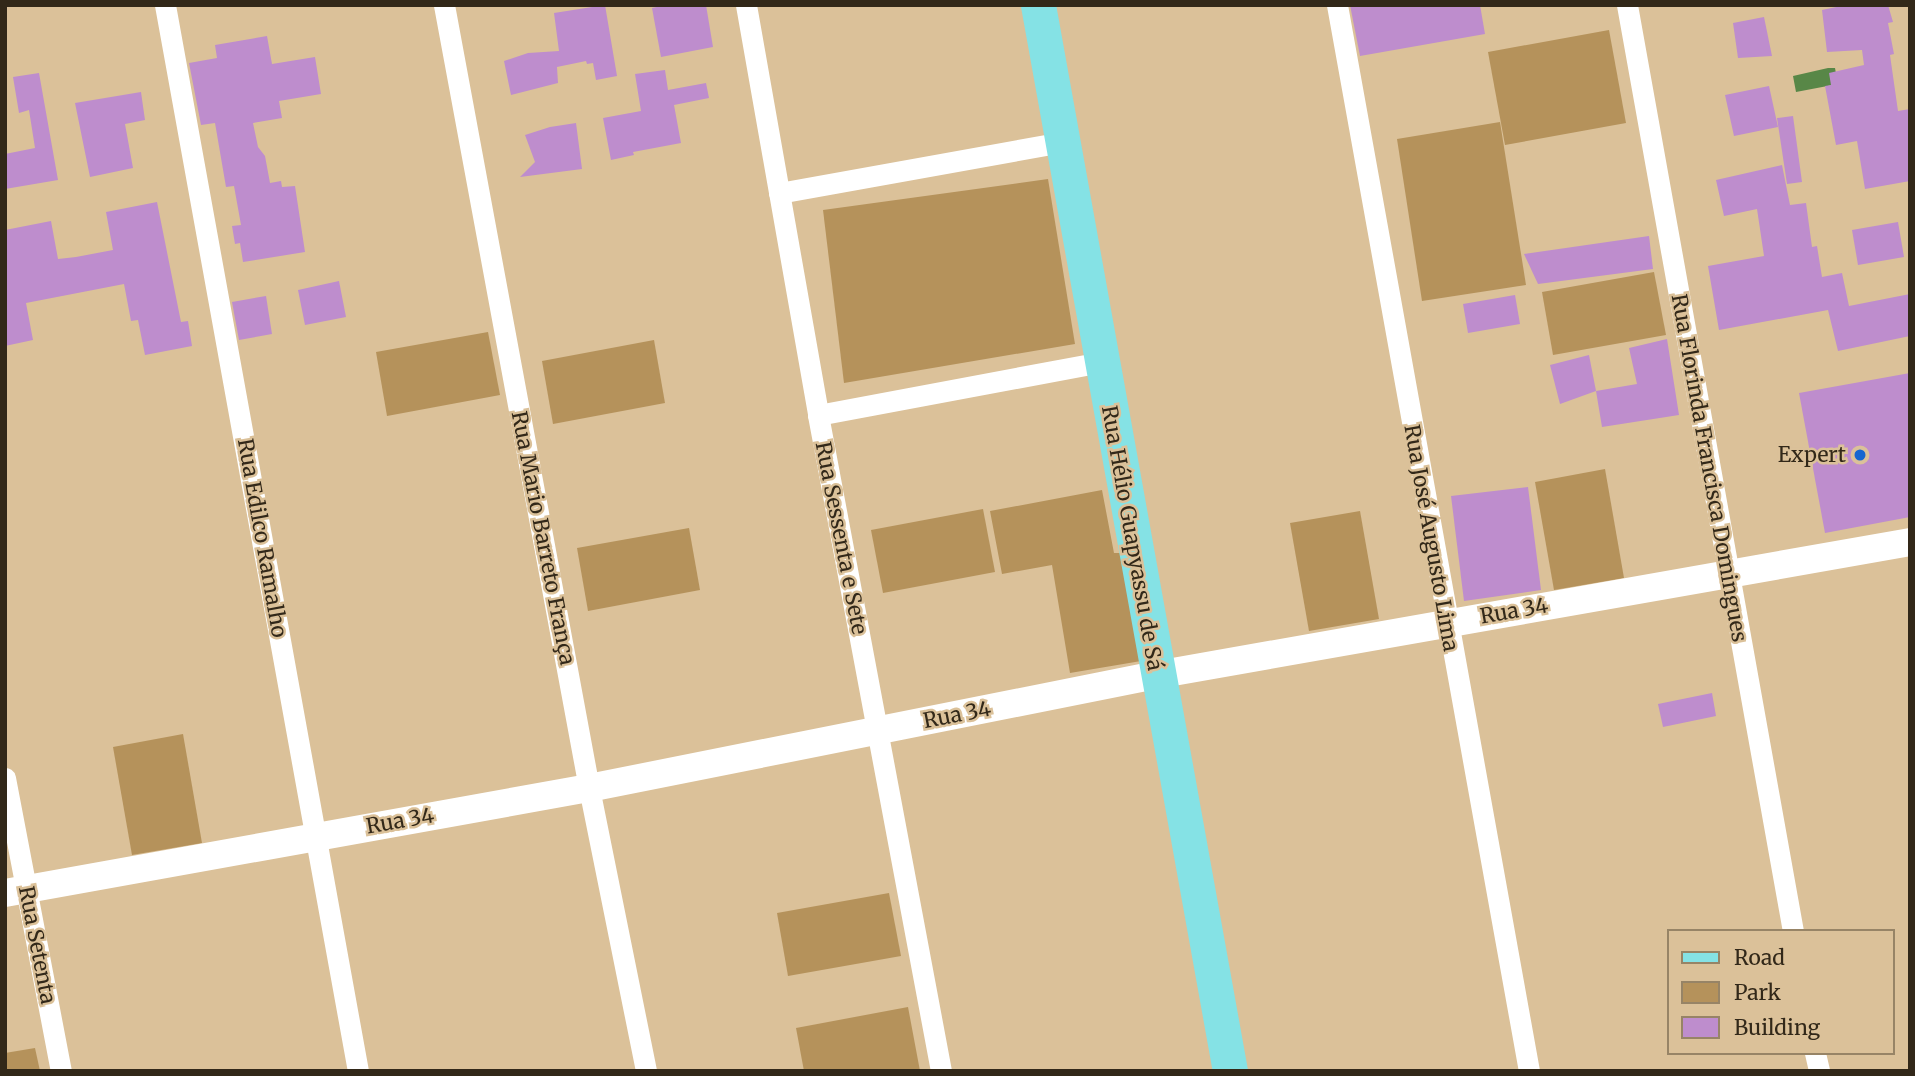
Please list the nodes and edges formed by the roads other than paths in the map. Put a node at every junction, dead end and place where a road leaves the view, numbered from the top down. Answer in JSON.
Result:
{"nodes":[{"id":1,"x":165,"y":5,"type":"edge"},
{"id":2,"x":444,"y":5,"type":"edge"},
{"id":3,"x":746,"y":5,"type":"edge"},
{"id":4,"x":1038,"y":5,"type":"edge"},
{"id":5,"x":1337,"y":5,"type":"edge"},
{"id":6,"x":1627,"y":5,"type":"edge"},
{"id":7,"x":1062,"y":142,"type":"junction"},
{"id":8,"x":779,"y":193,"type":"junction"},
{"id":9,"x":1100,"y":362,"type":"junction"},
{"id":10,"x":818,"y":415,"type":"junction"},
{"id":11,"x":1910,"y":542,"type":"edge"},
{"id":12,"x":1727,"y":573,"type":"junction"},
{"id":13,"x":1446,"y":624,"type":"junction"},
{"id":14,"x":1156,"y":675,"type":"junction"},
{"id":15,"x":877,"y":732,"type":"junction"},
{"id":16,"x":5,"y":778,"type":"edge"},
{"id":17,"x":589,"y":788,"type":"junction"},
{"id":18,"x":316,"y":836,"type":"junction"},
{"id":19,"x":16,"y":891,"type":"edge"},
{"id":20,"x":1793,"y":929,"type":"edge"},
{"id":21,"x":61,"y":1071,"type":"edge"},
{"id":22,"x":358,"y":1071,"type":"edge"},
{"id":23,"x":646,"y":1071,"type":"edge"},
{"id":24,"x":941,"y":1071,"type":"edge"},
{"id":25,"x":1230,"y":1071,"type":"edge"},
{"id":26,"x":1529,"y":1071,"type":"edge"}],
"edges":[{"from":1,"to":18,"type":"street","name":"Rua Edilco Ramalho"},
{"from":2,"to":17,"type":"street","name":"Rua Mario Barreto França"},
{"from":3,"to":8,"type":"street","name":"Rua Sessenta e Sete"},
{"from":4,"to":7,"type":"main road","name":"Rua Hélio Guapyassu de Sá"},
{"from":5,"to":13,"type":"street","name":"Rua José Augusto Lima"},
{"from":6,"to":12,"type":"street","name":"Rua Florinda Francisca Domingues"},
{"from":7,"to":8,"type":"street"},
{"from":7,"to":9,"type":"main road","name":"Rua Hélio Guapyassu de Sá"},
{"from":8,"to":10,"type":"street","name":"Rua Sessenta e Sete"},
{"from":9,"to":10,"type":"street"},
{"from":9,"to":14,"type":"main road","name":"Rua Hélio Guapyassu de Sá"},
{"from":10,"to":15,"type":"street","name":"Rua Sessenta e Sete"},
{"from":11,"to":12,"type":"street","name":"Rua 34"},
{"from":12,"to":13,"type":"street","name":"Rua 34"},
{"from":12,"to":20,"type":"street","name":"Rua Florinda Francisca Domingues"},
{"from":13,"to":14,"type":"street","name":"Rua 34"},
{"from":13,"to":26,"type":"street","name":"Rua José Augusto Lima"},
{"from":14,"to":15,"type":"street","name":"Rua 34"},
{"from":14,"to":25,"type":"main road","name":"Rua Hélio Guapyassu de Sá"},
{"from":15,"to":17,"type":"street","name":"Rua 34"},
{"from":15,"to":24,"type":"street","name":"Rua Sessenta e Sete"},
{"from":16,"to":19,"type":"street","name":"Rua Setenta"},
{"from":17,"to":18,"type":"street","name":"Rua 34"},
{"from":17,"to":23,"type":"street","name":"Rua Mario Barreto França"},
{"from":18,"to":19,"type":"street","name":"Rua 34"},
{"from":18,"to":22,"type":"street","name":"Rua Edilco Ramalho"},
{"from":19,"to":21,"type":"street","name":"Rua Setenta"}]}
